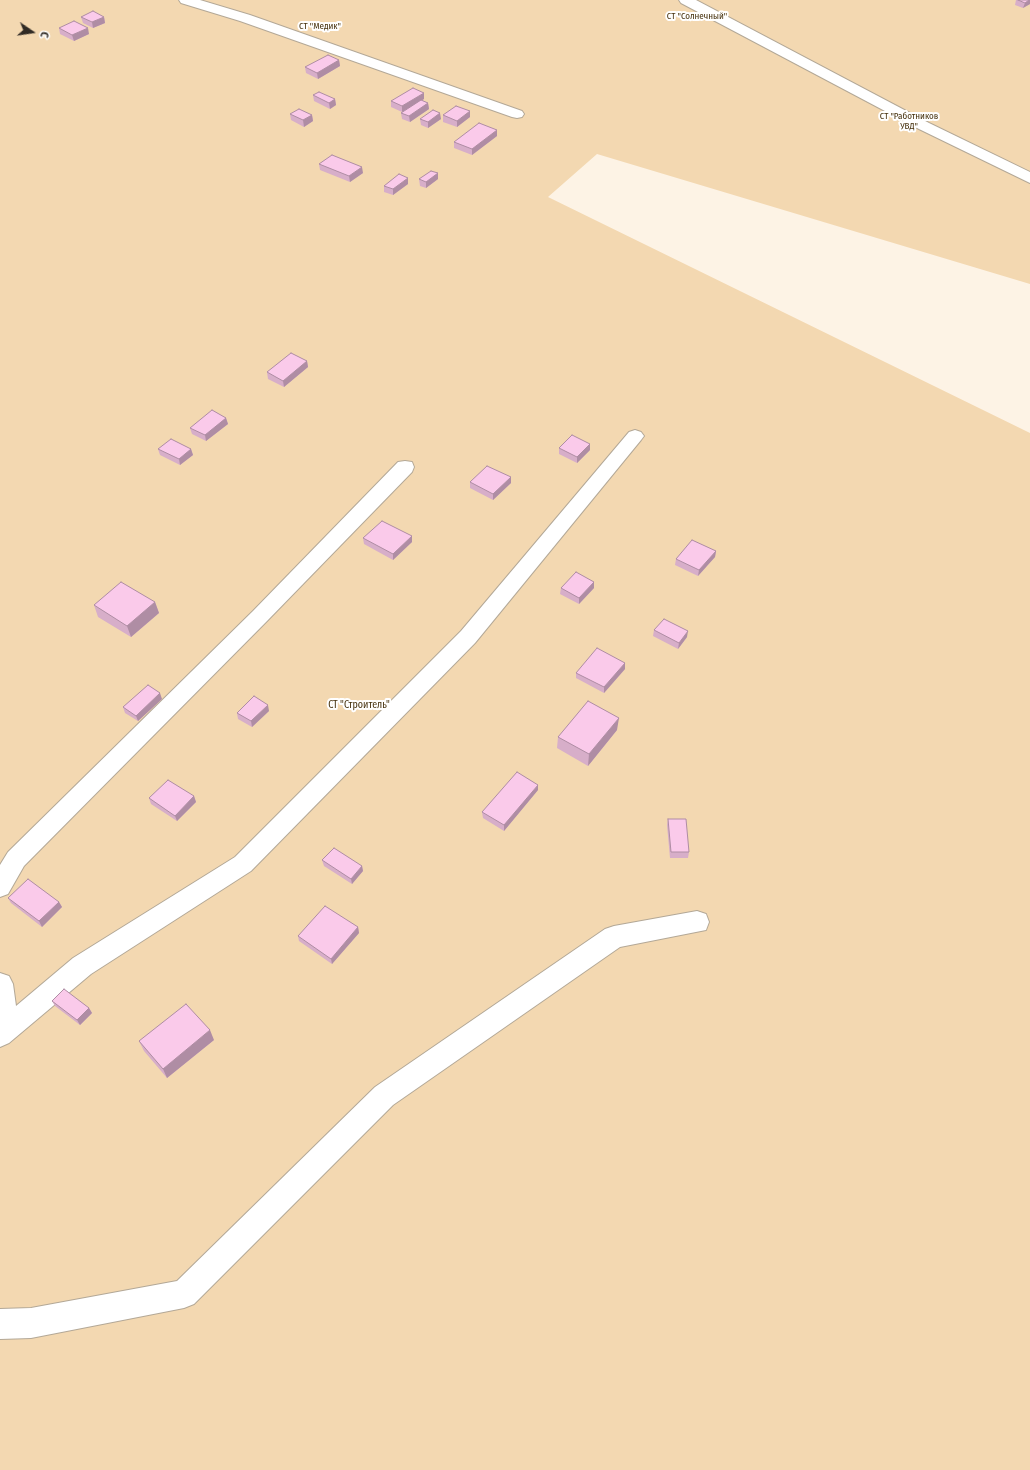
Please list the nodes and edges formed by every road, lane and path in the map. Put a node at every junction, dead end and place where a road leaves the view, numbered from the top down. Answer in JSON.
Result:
{"nodes":[{"id":1,"x":186,"y":0,"type":"edge"},
{"id":2,"x":686,"y":0,"type":"edge"},
{"id":3,"x":517,"y":114,"type":"dead end"},
{"id":4,"x":1030,"y":178,"type":"edge"},
{"id":5,"x":635,"y":436,"type":"dead end"},
{"id":6,"x":406,"y":467,"type":"dead end"},
{"id":7,"x":0,"y":886,"type":"edge"},
{"id":8,"x":697,"y":922,"type":"dead end"},
{"id":9,"x":0,"y":984,"type":"edge"},
{"id":10,"x":4,"y":1032,"type":"edge"},
{"id":11,"x":0,"y":1324,"type":"edge"}],
"edges":[{"from":1,"to":3,"type":"lane"},
{"from":2,"to":4,"type":"lane"},
{"from":5,"to":10,"type":"lane"},
{"from":6,"to":7,"type":"lane"},
{"from":8,"to":11,"type":"lane"},
{"from":9,"to":10,"type":"lane"}]}
